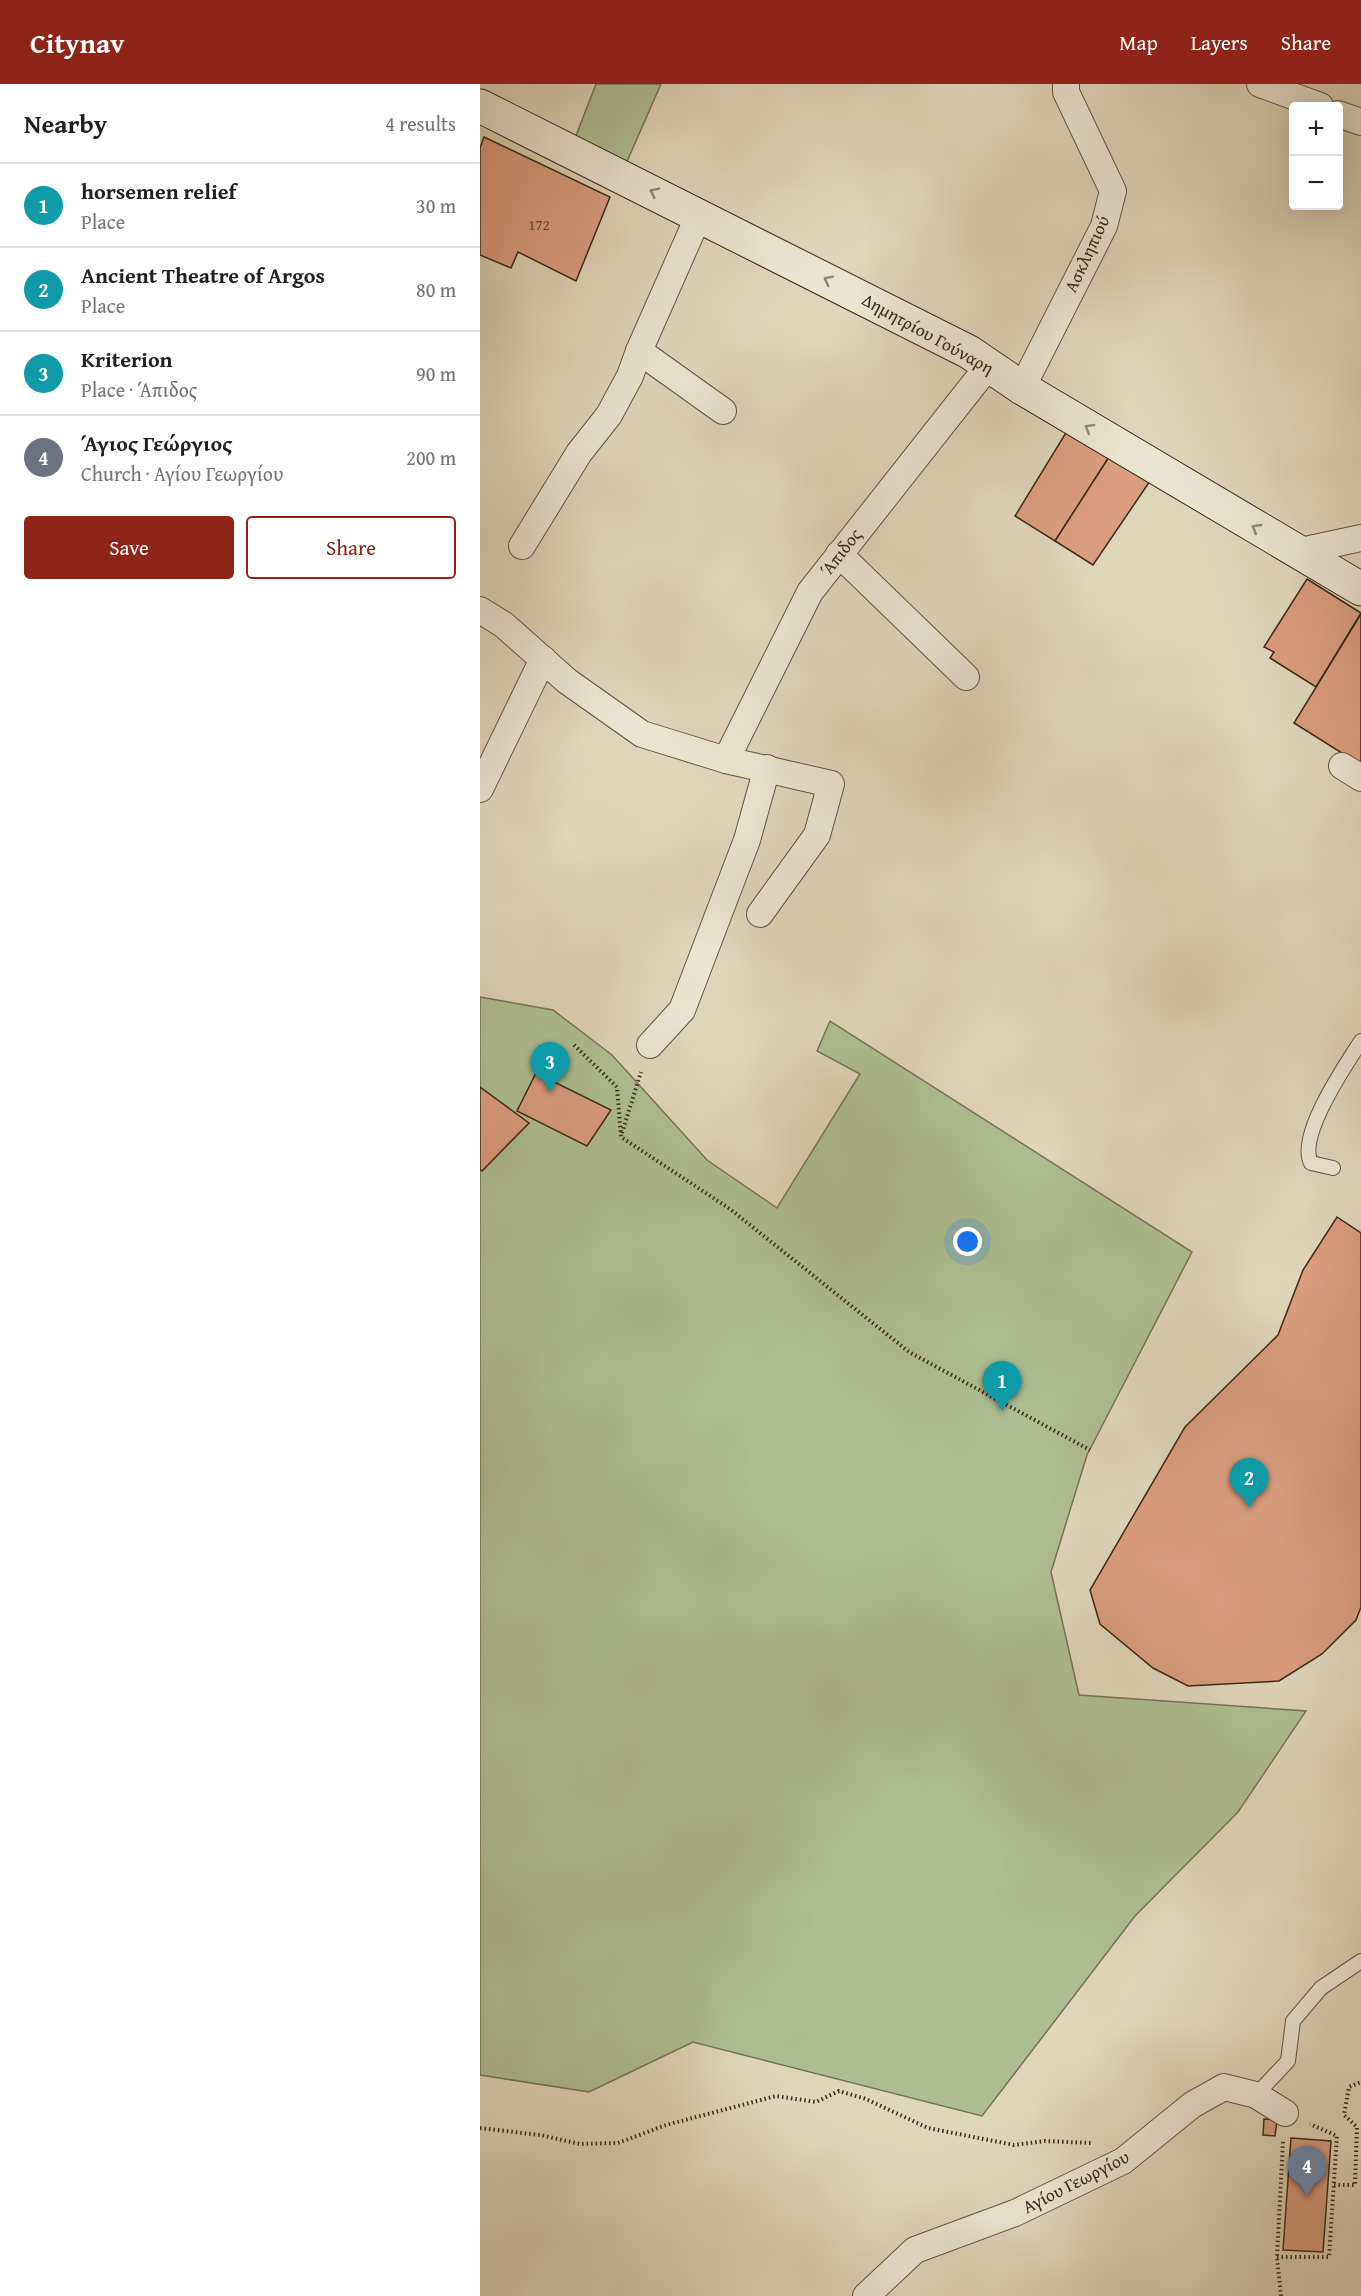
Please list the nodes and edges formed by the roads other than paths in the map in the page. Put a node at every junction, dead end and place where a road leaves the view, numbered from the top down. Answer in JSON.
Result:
{"nodes":[{"id":1,"x":1066,"y":84,"type":"edge"},
{"id":2,"x":1260,"y":84,"type":"edge"},
{"id":3,"x":1309,"y":102,"type":"edge"},
{"id":4,"x":480,"y":106,"type":"edge"},
{"id":5,"x":1343,"y":116,"type":"edge"},
{"id":6,"x":1361,"y":122,"type":"edge"},
{"id":7,"x":699,"y":215,"type":"junction"},
{"id":8,"x":639,"y":351,"type":"junction"},
{"id":9,"x":988,"y":365,"type":"junction"},
{"id":10,"x":1022,"y":388,"type":"junction"},
{"id":11,"x":723,"y":411,"type":"dead end"},
{"id":12,"x":1361,"y":538,"type":"edge"},
{"id":13,"x":522,"y":546,"type":"dead end"},
{"id":14,"x":1296,"y":552,"type":"junction"},
{"id":15,"x":839,"y":554,"type":"junction"},
{"id":16,"x":1361,"y":590,"type":"edge"},
{"id":17,"x":480,"y":610,"type":"edge"},
{"id":18,"x":543,"y":659,"type":"junction"},
{"id":19,"x":966,"y":677,"type":"dead end"},
{"id":20,"x":726,"y":760,"type":"junction"},
{"id":21,"x":767,"y":768,"type":"junction"},
{"id":22,"x":480,"y":789,"type":"edge"},
{"id":23,"x":760,"y":914,"type":"dead end"},
{"id":24,"x":1361,"y":1041,"type":"edge"},
{"id":25,"x":650,"y":1045,"type":"road end"},
{"id":26,"x":1334,"y":1168,"type":"dead end"},
{"id":27,"x":1361,"y":1961,"type":"edge"},
{"id":28,"x":1256,"y":2095,"type":"junction"},
{"id":29,"x":1285,"y":2113,"type":"road end"},
{"id":30,"x":866,"y":2296,"type":"edge"}],
"edges":[{"from":1,"to":10,"type":"street","name":"Ασκληπιού"},
{"from":2,"to":3,"type":"street"},
{"from":7,"to":4,"type":"main road","name":"Δημητρίου Γούναρη","one_way":true},
{"from":5,"to":6,"type":"street"},
{"from":7,"to":8,"type":"street"},
{"from":9,"to":7,"type":"main road","name":"Δημητρίου Γούναρη","one_way":true},
{"from":8,"to":11,"type":"street"},
{"from":8,"to":13,"type":"street"},
{"from":9,"to":10,"type":"main road","name":"Δημητρίου Γούναρη"},
{"from":9,"to":15,"type":"street","name":"Άπιδος"},
{"from":14,"to":10,"type":"main road","name":"Δημητρίου Γούναρη","one_way":true},
{"from":12,"to":14,"type":"street"},
{"from":14,"to":16,"type":"main road","name":"Δημητρίου Γούναρη"},
{"from":15,"to":19,"type":"street"},
{"from":15,"to":20,"type":"street","name":"Άπιδος"},
{"from":17,"to":18,"type":"street"},
{"from":18,"to":20,"type":"street"},
{"from":18,"to":22,"type":"street"},
{"from":20,"to":21,"type":"street"},
{"from":21,"to":23,"type":"street"},
{"from":21,"to":25,"type":"street"},
{"from":24,"to":26,"type":"lane"},
{"from":27,"to":28,"type":"lane"},
{"from":28,"to":29,"type":"street","name":"Αγίου Γεωργίου"},
{"from":28,"to":30,"type":"street","name":"Αγίου Γεωργίου"}]}
